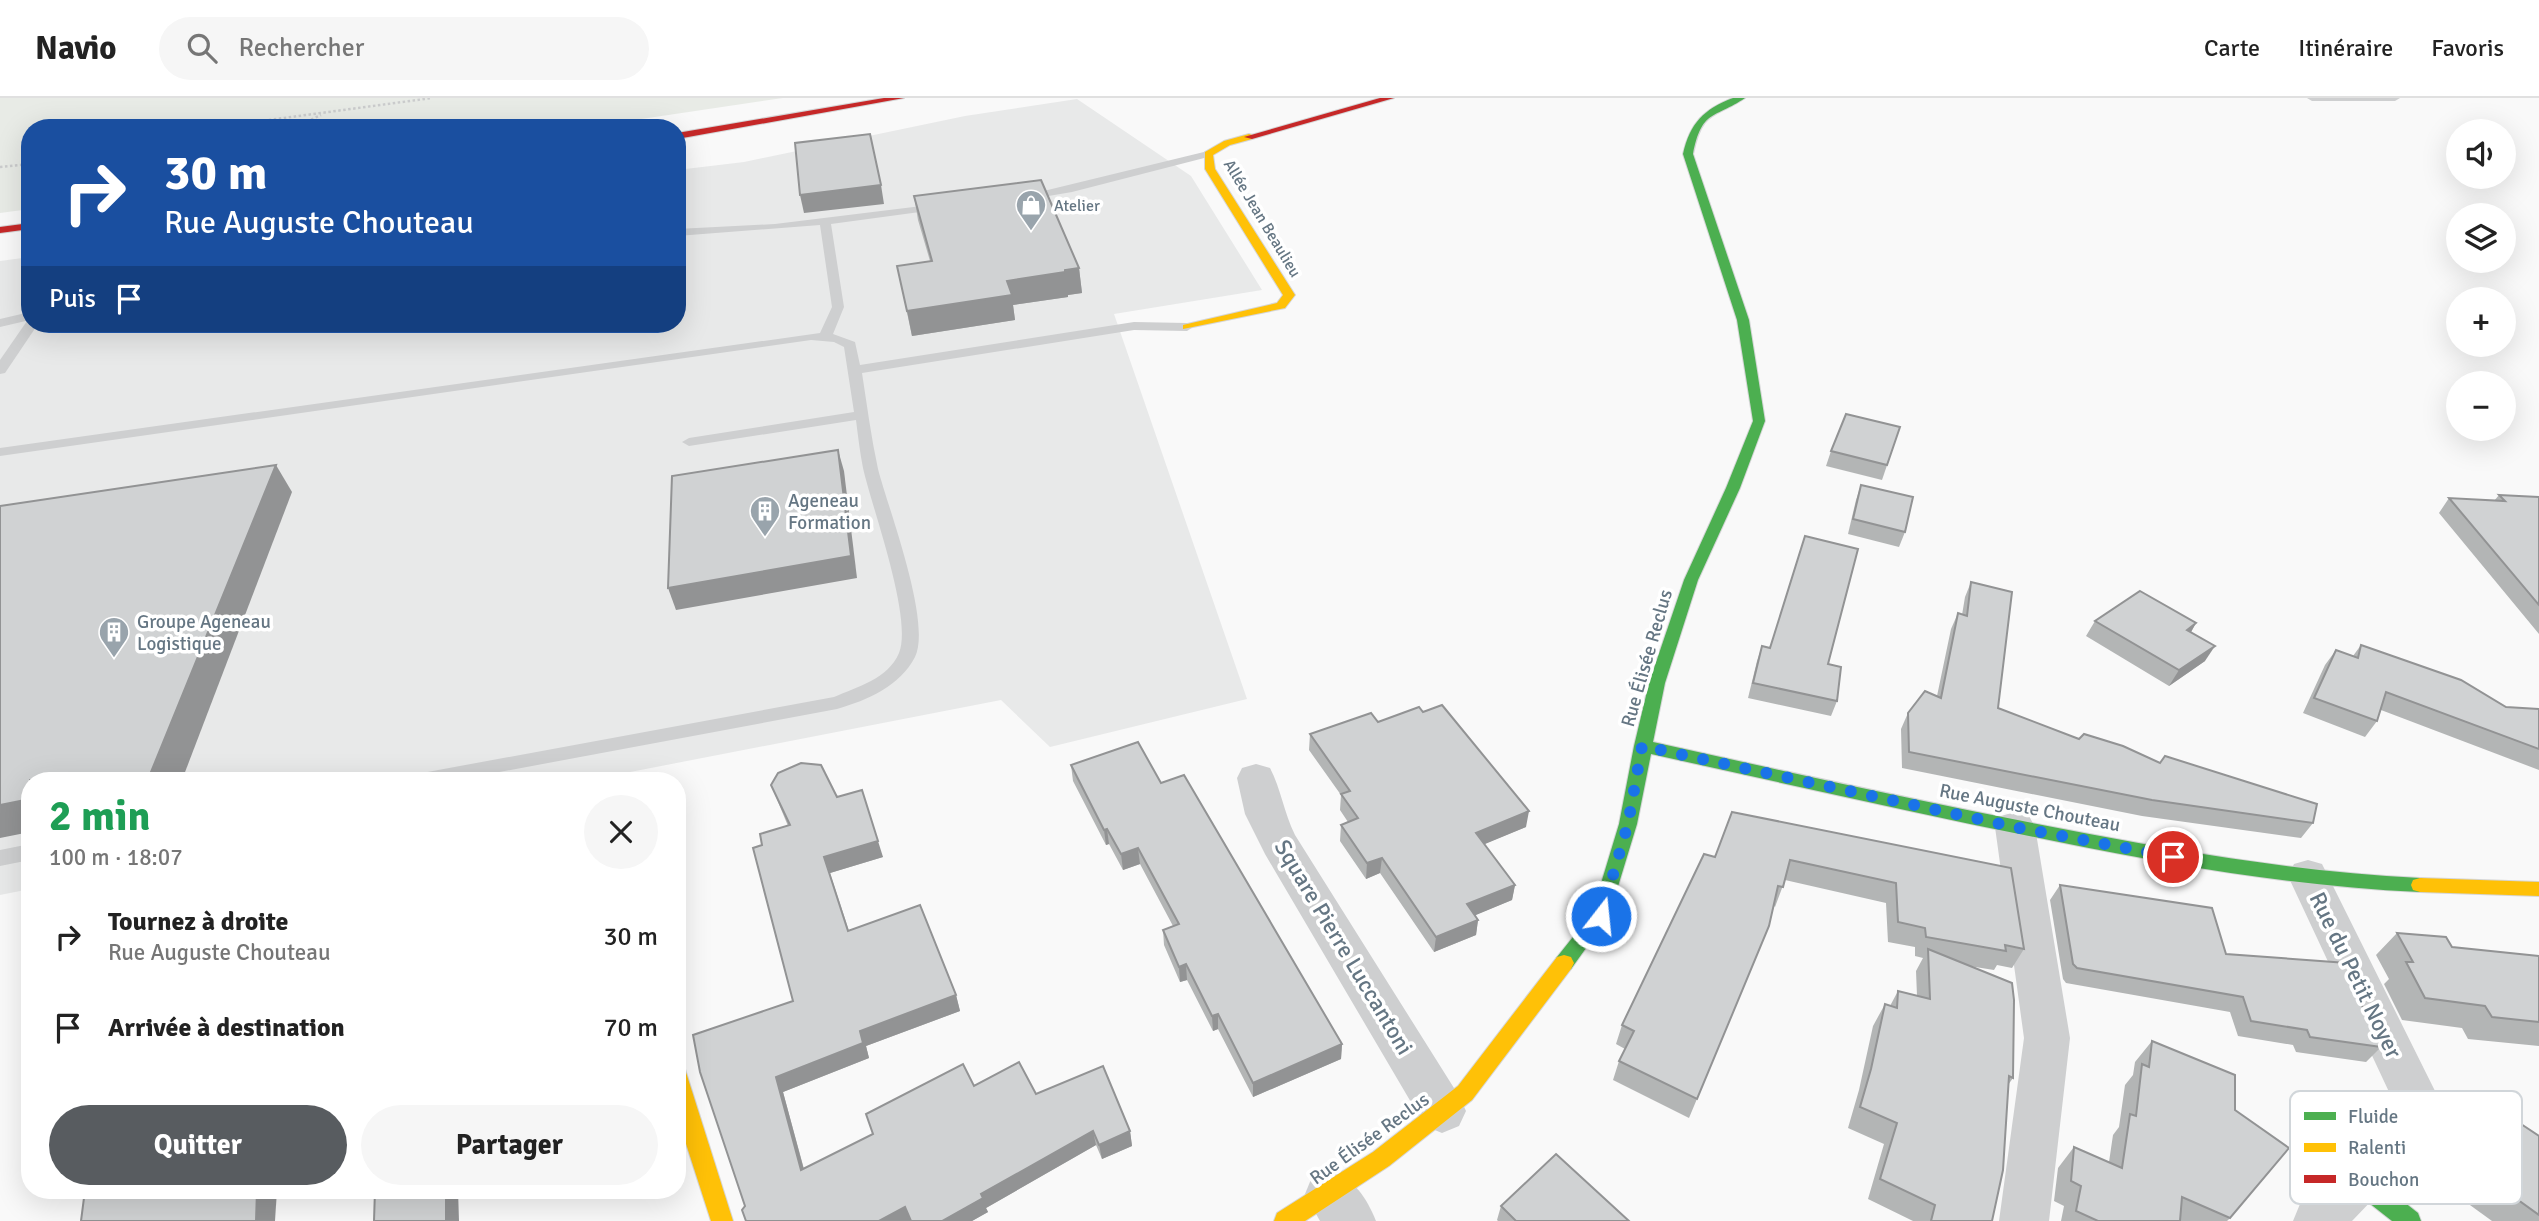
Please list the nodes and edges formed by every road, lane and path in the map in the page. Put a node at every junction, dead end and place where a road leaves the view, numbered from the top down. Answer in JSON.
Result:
{"nodes":[{"id":1,"x":432,"y":98,"type":"edge"},
{"id":2,"x":900,"y":98,"type":"edge"},
{"id":3,"x":1390,"y":98,"type":"edge"},
{"id":4,"x":1741,"y":98,"type":"edge"},
{"id":5,"x":2312,"y":98,"type":"edge"},
{"id":6,"x":2395,"y":98,"type":"edge"},
{"id":7,"x":328,"y":112,"type":"junction"},
{"id":8,"x":270,"y":119,"type":"edge"},
{"id":9,"x":313,"y":119,"type":"edge"},
{"id":10,"x":686,"y":134,"type":"edge"},
{"id":11,"x":1208,"y":154,"type":"junction"},
{"id":12,"x":21,"y":165,"type":"edge"},
{"id":13,"x":0,"y":167,"type":"edge"},
{"id":14,"x":1012,"y":198,"type":"edge"},
{"id":15,"x":945,"y":206,"type":"edge"},
{"id":16,"x":825,"y":221,"type":"junction"},
{"id":17,"x":21,"y":227,"type":"edge"},
{"id":18,"x":0,"y":230,"type":"edge"},
{"id":19,"x":686,"y":232,"type":"edge"},
{"id":20,"x":21,"y":318,"type":"edge"},
{"id":21,"x":0,"y":323,"type":"edge"},
{"id":22,"x":1187,"y":327,"type":"joint"},
{"id":23,"x":26,"y":333,"type":"edge"},
{"id":24,"x":825,"y":336,"type":"junction"},
{"id":25,"x":0,"y":370,"type":"edge"},
{"id":26,"x":855,"y":370,"type":"junction"},
{"id":27,"x":862,"y":415,"type":"junction"},
{"id":28,"x":689,"y":442,"type":"dead end"},
{"id":29,"x":0,"y":452,"type":"edge"},
{"id":30,"x":1642,"y":746,"type":"junction"},
{"id":31,"x":465,"y":772,"type":"edge"},
{"id":32,"x":1255,"y":778,"type":"dead end"},
{"id":33,"x":2015,"y":827,"type":"junction"},
{"id":34,"x":21,"y":854,"type":"edge"},
{"id":35,"x":0,"y":858,"type":"edge"},
{"id":36,"x":2308,"y":876,"type":"junction"},
{"id":37,"x":2539,"y":889,"type":"edge"},
{"id":38,"x":2412,"y":1091,"type":"edge"},
{"id":39,"x":1442,"y":1111,"type":"junction"},
{"id":40,"x":686,"y":1120,"type":"edge"},
{"id":41,"x":2335,"y":1204,"type":"edge"},
{"id":42,"x":2388,"y":1204,"type":"edge"},
{"id":43,"x":1340,"y":1208,"type":"edge"},
{"id":44,"x":722,"y":1221,"type":"edge"},
{"id":45,"x":1285,"y":1221,"type":"edge"},
{"id":46,"x":2024,"y":1221,"type":"edge"},
{"id":47,"x":2318,"y":1221,"type":"edge"},
{"id":48,"x":2410,"y":1221,"type":"edge"}],
"edges":[{"from":1,"to":7,"type":"path"},
{"from":2,"to":10,"type":"street"},
{"from":3,"to":11,"type":"street","name":"Allée Jean Beaulieu"},
{"from":4,"to":30,"type":"street","name":"Rue Élisée Reclus"},
{"from":5,"to":6,"type":"lane"},
{"from":7,"to":8,"type":"path"},
{"from":7,"to":9,"type":"path"},
{"from":11,"to":14,"type":"lane"},
{"from":11,"to":22,"type":"street","name":"Allée Jean Beaulieu"},
{"from":12,"to":13,"type":"path"},
{"from":15,"to":16,"type":"lane"},
{"from":16,"to":19,"type":"lane"},
{"from":16,"to":24,"type":"lane"},
{"from":17,"to":18,"type":"street"},
{"from":20,"to":21,"type":"lane"},
{"from":22,"to":26,"type":"lane"},
{"from":23,"to":25,"type":"lane"},
{"from":24,"to":26,"type":"lane"},
{"from":24,"to":29,"type":"lane"},
{"from":26,"to":27,"type":"lane"},
{"from":27,"to":28,"type":"lane"},
{"from":27,"to":31,"type":"lane"},
{"from":30,"to":33,"type":"street","name":"Rue Auguste Chouteau"},
{"from":30,"to":39,"type":"street","name":"Rue Élisée Reclus"},
{"from":32,"to":39,"type":"street","name":"Square Pierre Luccantoni"},
{"from":33,"to":36,"type":"street","name":"Rue Auguste Chouteau"},
{"from":33,"to":46,"type":"street"},
{"from":34,"to":35,"type":"lane"},
{"from":36,"to":37,"type":"street","name":"Rue Auguste Chouteau"},
{"from":36,"to":38,"type":"street","name":"Rue du Petit Noyer"},
{"from":39,"to":43,"type":"street","name":"Rue Élisée Reclus"},
{"from":40,"to":44,"type":"street"},
{"from":41,"to":47,"type":"street","name":"Rue du Petit Noyer"},
{"from":42,"to":48,"type":"street"},
{"from":43,"to":45,"type":"street","name":"Rue Élisée Reclus"}]}
